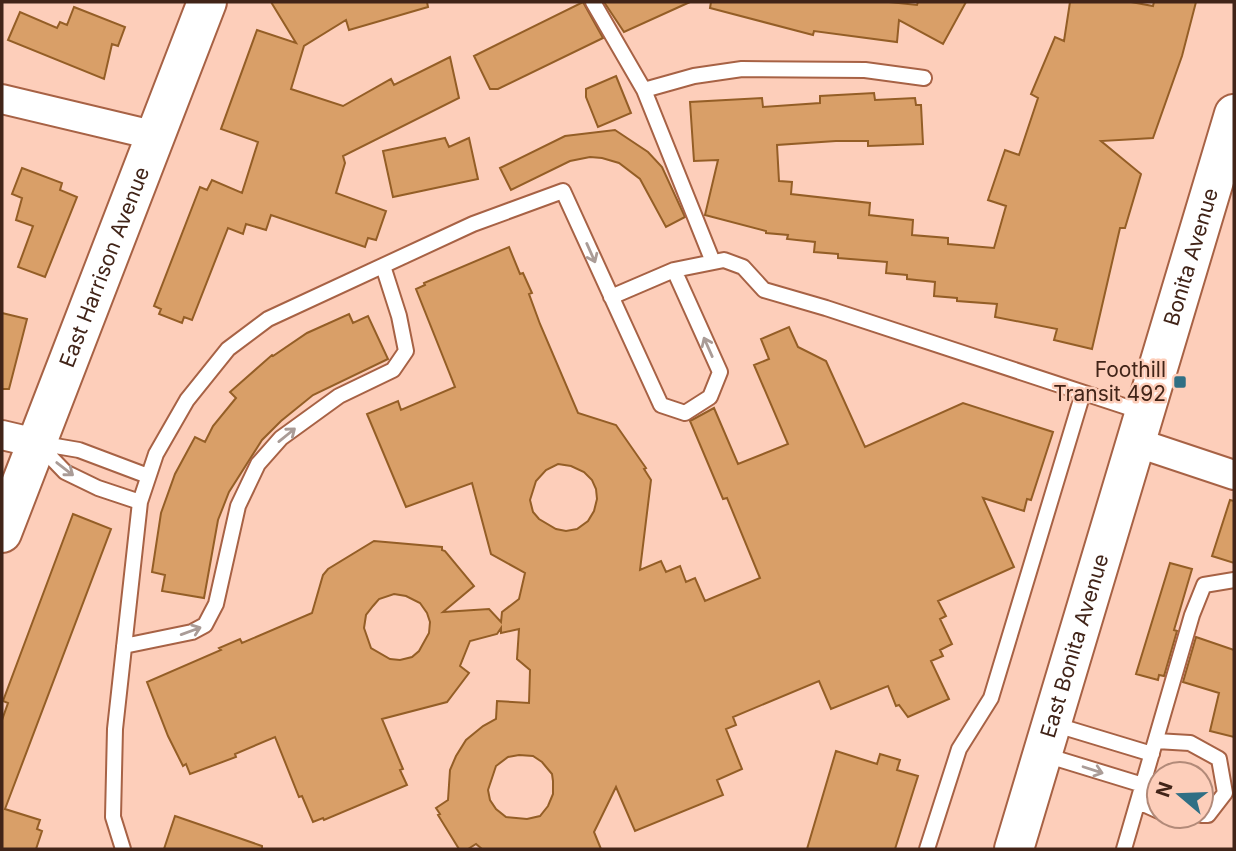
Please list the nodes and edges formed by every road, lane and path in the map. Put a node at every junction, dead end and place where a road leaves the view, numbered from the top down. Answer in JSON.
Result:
{"nodes":[{"id":1,"x":207,"y":2,"type":"edge"},
{"id":2,"x":593,"y":2,"type":"edge"},
{"id":3,"x":924,"y":78,"type":"dead end"},
{"id":4,"x":644,"y":90,"type":"junction"},
{"id":5,"x":2,"y":99,"type":"edge"},
{"id":6,"x":1234,"y":114,"type":"edge"},
{"id":7,"x":157,"y":136,"type":"junction"},
{"id":8,"x":713,"y":262,"type":"junction"},
{"id":9,"x":383,"y":266,"type":"junction"},
{"id":10,"x":674,"y":270,"type":"junction"},
{"id":11,"x":611,"y":297,"type":"junction"},
{"id":12,"x":1083,"y":393,"type":"junction"},
{"id":13,"x":1140,"y":427,"type":"junction"},
{"id":14,"x":19,"y":439,"type":"edge"},
{"id":15,"x":1234,"y":475,"type":"edge"},
{"id":16,"x":148,"y":476,"type":"junction"},
{"id":17,"x":139,"y":502,"type":"junction"},
{"id":18,"x":2,"y":533,"type":"edge"},
{"id":19,"x":1234,"y":580,"type":"edge"},
{"id":20,"x":124,"y":646,"type":"junction"},
{"id":21,"x":1048,"y":739,"type":"junction"},
{"id":22,"x":1154,"y":748,"type":"junction"},
{"id":23,"x":1143,"y":785,"type":"junction"},
{"id":24,"x":1139,"y":802,"type":"junction"},
{"id":25,"x":1145,"y":805,"type":"edge"},
{"id":26,"x":1215,"y":806,"type":"edge"},
{"id":27,"x":123,"y":849,"type":"edge"},
{"id":28,"x":927,"y":849,"type":"edge"},
{"id":29,"x":1014,"y":849,"type":"edge"},
{"id":30,"x":1124,"y":849,"type":"edge"}],
"edges":[{"from":1,"to":7,"type":"main road","name":"East Harrison Avenue"},
{"from":2,"to":4,"type":"lane"},
{"from":3,"to":4,"type":"lane"},
{"from":4,"to":8,"type":"lane"},
{"from":5,"to":7,"type":"street"},
{"from":6,"to":13,"type":"main road","name":"Bonita Avenue"},
{"from":7,"to":14,"type":"main road","name":"East Harrison Avenue"},
{"from":8,"to":10,"type":"lane"},
{"from":8,"to":12,"type":"lane"},
{"from":9,"to":11,"type":"lane","one_way":true},
{"from":9,"to":16,"type":"lane"},
{"from":20,"to":9,"type":"lane","one_way":true},
{"from":10,"to":11,"type":"lane"},
{"from":11,"to":10,"type":"lane","one_way":true},
{"from":12,"to":13,"type":"lane"},
{"from":12,"to":28,"type":"lane"},
{"from":13,"to":15,"type":"street"},
{"from":13,"to":21,"type":"main road","name":"East Bonita Avenue"},
{"from":14,"to":16,"type":"lane"},
{"from":14,"to":17,"type":"lane","one_way":true},
{"from":14,"to":18,"type":"main road","name":"East Harrison Avenue"},
{"from":16,"to":17,"type":"lane"},
{"from":17,"to":20,"type":"lane"},
{"from":19,"to":22,"type":"lane"},
{"from":20,"to":27,"type":"lane"},
{"from":21,"to":22,"type":"lane"},
{"from":21,"to":23,"type":"lane","one_way":true},
{"from":21,"to":29,"type":"main road","name":"East Bonita Avenue"},
{"from":22,"to":23,"type":"lane"},
{"from":22,"to":26,"type":"lane"},
{"from":23,"to":24,"type":"lane"},
{"from":24,"to":25,"type":"lane"},
{"from":24,"to":30,"type":"lane"}]}
